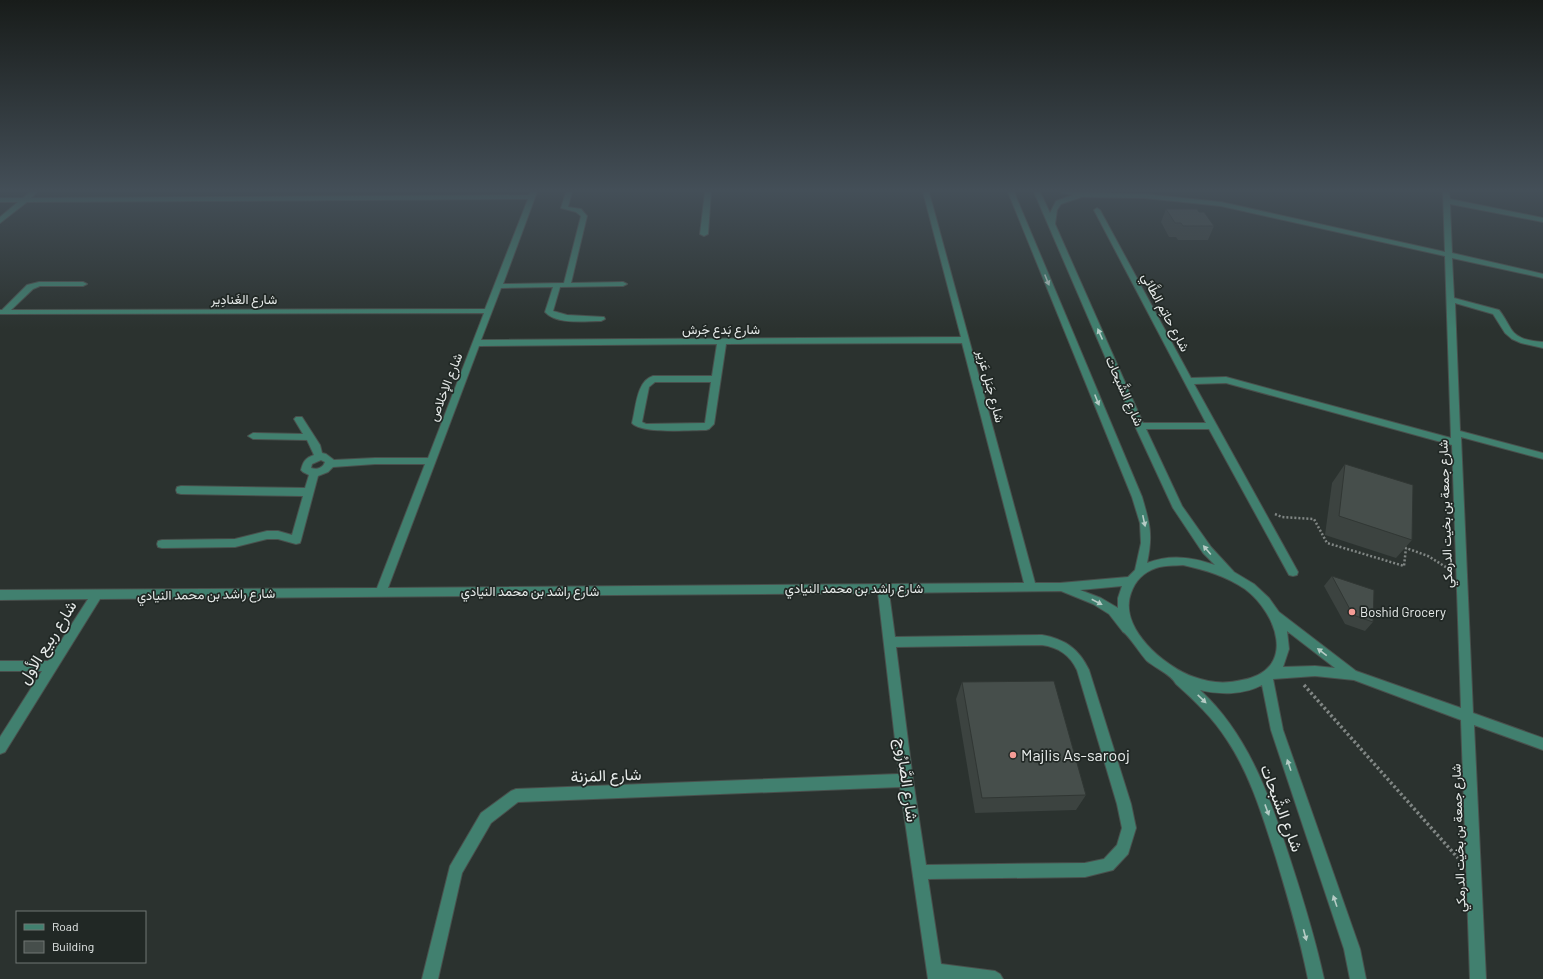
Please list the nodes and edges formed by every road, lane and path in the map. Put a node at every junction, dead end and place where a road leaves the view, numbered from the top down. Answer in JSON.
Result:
{"nodes":[{"id":1,"x":516,"y":238,"type":"edge"},
{"id":2,"x":579,"y":238,"type":"edge"},
{"id":3,"x":938,"y":238,"type":"edge"},
{"id":4,"x":1030,"y":238,"type":"edge"},
{"id":5,"x":1057,"y":238,"type":"edge"},
{"id":6,"x":1112,"y":238,"type":"edge"},
{"id":7,"x":1375,"y":238,"type":"edge"},
{"id":8,"x":1448,"y":238,"type":"edge"},
{"id":9,"x":1449,"y":255,"type":"junction"},
{"id":10,"x":1543,"y":276,"type":"edge"},
{"id":11,"x":83,"y":284,"type":"dead end"},
{"id":12,"x":624,"y":284,"type":"dead end"},
{"id":13,"x":567,"y":285,"type":"junction"},
{"id":14,"x":498,"y":286,"type":"junction"},
{"id":15,"x":557,"y":286,"type":"junction"},
{"id":16,"x":1451,"y":300,"type":"junction"},
{"id":17,"x":488,"y":311,"type":"junction"},
{"id":18,"x":2,"y":312,"type":"edge"},
{"id":19,"x":601,"y":318,"type":"dead end"},
{"id":20,"x":965,"y":340,"type":"junction"},
{"id":21,"x":722,"y":342,"type":"junction"},
{"id":22,"x":476,"y":343,"type":"junction"},
{"id":23,"x":1543,"y":345,"type":"edge"},
{"id":24,"x":716,"y":379,"type":"junction"},
{"id":25,"x":1188,"y":380,"type":"junction"},
{"id":26,"x":299,"y":419,"type":"dead end"},
{"id":27,"x":1140,"y":426,"type":"junction"},
{"id":28,"x":1212,"y":426,"type":"junction"},
{"id":29,"x":253,"y":436,"type":"dead end"},
{"id":30,"x":309,"y":437,"type":"junction"},
{"id":31,"x":1456,"y":438,"type":"junction"},
{"id":32,"x":319,"y":456,"type":"junction"},
{"id":33,"x":1543,"y":456,"type":"edge"},
{"id":34,"x":431,"y":461,"type":"junction"},
{"id":35,"x":330,"y":464,"type":"junction"},
{"id":36,"x":314,"y":473,"type":"junction"},
{"id":37,"x":181,"y":490,"type":"dead end"},
{"id":38,"x":310,"y":492,"type":"junction"},
{"id":39,"x":1259,"y":510,"type":"junction"},
{"id":40,"x":162,"y":544,"type":"dead end"},
{"id":41,"x":1140,"y":571,"type":"junction"},
{"id":42,"x":1293,"y":572,"type":"dead end"},
{"id":43,"x":1461,"y":576,"type":"junction"},
{"id":44,"x":1235,"y":577,"type":"junction"},
{"id":45,"x":1131,"y":581,"type":"junction"},
{"id":46,"x":1031,"y":587,"type":"junction"},
{"id":47,"x":1060,"y":587,"type":"junction"},
{"id":48,"x":883,"y":588,"type":"junction"},
{"id":49,"x":381,"y":592,"type":"junction"},
{"id":50,"x":0,"y":595,"type":"edge"},
{"id":51,"x":96,"y":595,"type":"junction"},
{"id":52,"x":1275,"y":615,"type":"junction"},
{"id":53,"x":1133,"y":637,"type":"junction"},
{"id":54,"x":889,"y":642,"type":"junction"},
{"id":55,"x":0,"y":666,"type":"edge"},
{"id":56,"x":51,"y":666,"type":"junction"},
{"id":57,"x":1292,"y":671,"type":"junction"},
{"id":58,"x":1173,"y":673,"type":"junction"},
{"id":59,"x":1354,"y":675,"type":"junction"},
{"id":60,"x":1270,"y":676,"type":"junction"},
{"id":61,"x":1467,"y":715,"type":"junction"},
{"id":62,"x":1543,"y":744,"type":"edge"},
{"id":63,"x":0,"y":748,"type":"edge"},
{"id":64,"x":906,"y":780,"type":"junction"},
{"id":65,"x":921,"y":872,"type":"junction"},
{"id":66,"x":1473,"y":876,"type":"junction"},
{"id":67,"x":936,"y":975,"type":"edge"},
{"id":68,"x":430,"y":979,"type":"edge"},
{"id":69,"x":995,"y":979,"type":"edge"},
{"id":70,"x":1316,"y":979,"type":"edge"},
{"id":71,"x":1358,"y":979,"type":"edge"},
{"id":72,"x":1478,"y":979,"type":"edge"}],
"edges":[{"from":1,"to":14,"type":"street","name":"شارع الإخلاص"},
{"from":2,"to":13,"type":"street"},
{"from":3,"to":20,"type":"street","name":"شارع جَبَل عَزير"},
{"from":4,"to":41,"type":"street","one_way":true},
{"from":27,"to":5,"type":"street","name":"شارع الشَّبحات","one_way":true},
{"from":6,"to":25,"type":"street","name":"شارع حاتِم الطَّائي"},
{"from":7,"to":9,"type":"street"},
{"from":8,"to":9,"type":"street","name":"شارع جمعة بن بخيت الدرمكي"},
{"from":9,"to":10,"type":"street"},
{"from":9,"to":16,"type":"street","name":"شارع جمعة بن بخيت الدرمكي"},
{"from":11,"to":18,"type":"street"},
{"from":12,"to":13,"type":"street"},
{"from":13,"to":15,"type":"street"},
{"from":14,"to":15,"type":"street"},
{"from":14,"to":17,"type":"street","name":"شارع الإخلاص"},
{"from":15,"to":19,"type":"street"},
{"from":16,"to":23,"type":"street"},
{"from":16,"to":31,"type":"street","name":"شارع جمعة بن بخيت الدرمكي"},
{"from":17,"to":18,"type":"street","name":"شارع الغَنادِير"},
{"from":17,"to":22,"type":"street","name":"شارع الإخلاص"},
{"from":20,"to":21,"type":"street","name":"شارع بَدع جَرش"},
{"from":20,"to":46,"type":"street","name":"شارع جَبَل عَزير"},
{"from":21,"to":22,"type":"street","name":"شارع بَدع جَرش"},
{"from":21,"to":24,"type":"street"},
{"from":22,"to":34,"type":"street","name":"شارع الإخلاص"},
{"from":24,"to":24,"type":"street"},
{"from":25,"to":28,"type":"street","name":"شارع حاتِم الطَّائي"},
{"from":25,"to":31,"type":"street"},
{"from":26,"to":30,"type":"street"},
{"from":27,"to":28,"type":"street"},
{"from":44,"to":27,"type":"street","name":"شارع الشَّبحات","one_way":true},
{"from":28,"to":39,"type":"street","name":"شارع حاتِم الطَّائي"},
{"from":29,"to":30,"type":"street"},
{"from":30,"to":32,"type":"street"},
{"from":31,"to":33,"type":"street"},
{"from":31,"to":43,"type":"street","name":"شارع جمعة بن بخيت الدرمكي"},
{"from":32,"to":35,"type":"street"},
{"from":32,"to":36,"type":"street"},
{"from":34,"to":35,"type":"street"},
{"from":34,"to":49,"type":"street","name":"شارع الإخلاص"},
{"from":35,"to":36,"type":"street"},
{"from":36,"to":38,"type":"street"},
{"from":37,"to":38,"type":"street"},
{"from":38,"to":40,"type":"street"},
{"from":39,"to":42,"type":"street","name":"شارع حاتِم الطَّائي"},
{"from":39,"to":43,"type":"path"},
{"from":41,"to":44,"type":"street"},
{"from":41,"to":45,"type":"street"},
{"from":43,"to":61,"type":"street","name":"شارع جمعة بن بخيت الدرمكي"},
{"from":44,"to":52,"type":"street"},
{"from":45,"to":47,"type":"street","name":"شارع راشد بن محمد النيادي"},
{"from":45,"to":53,"type":"street"},
{"from":46,"to":47,"type":"street","name":"شارع راشد بن محمد النيادي"},
{"from":46,"to":48,"type":"street","name":"شارع راشد بن محمد النيادي"},
{"from":47,"to":53,"type":"street","name":"شارع راشد بن محمد النيادي","one_way":true},
{"from":48,"to":49,"type":"street","name":"شارع راشد بن محمد النيادي"},
{"from":48,"to":54,"type":"street","name":"شارع الصَّارُوج"},
{"from":49,"to":51,"type":"street","name":"شارع راشد بن محمد النيادي"},
{"from":50,"to":51,"type":"street","name":"شارع راشد بن محمد النيادي"},
{"from":51,"to":56,"type":"street","name":"شارع ربيع الأول"},
{"from":59,"to":52,"type":"street","one_way":true},
{"from":52,"to":60,"type":"street"},
{"from":53,"to":58,"type":"street","name":"شارع راشد بن محمد النيادي"},
{"from":54,"to":64,"type":"street","name":"شارع الصَّارُوج"},
{"from":54,"to":65,"type":"street"},
{"from":55,"to":56,"type":"street"},
{"from":56,"to":63,"type":"street","name":"شارع ربيع الأول"},
{"from":57,"to":59,"type":"street"},
{"from":57,"to":60,"type":"street"},
{"from":57,"to":66,"type":"path"},
{"from":58,"to":60,"type":"street"},
{"from":58,"to":70,"type":"street","name":"شارع الشَّبحات","one_way":true},
{"from":59,"to":61,"type":"street"},
{"from":71,"to":60,"type":"street","name":"شارع الشَّبحات","one_way":true},
{"from":61,"to":62,"type":"street"},
{"from":61,"to":66,"type":"street","name":"شارع جمعة بن بخيت الدرمكي"},
{"from":64,"to":65,"type":"street","name":"شارع الصَّارُوج"},
{"from":64,"to":68,"type":"street","name":"شارع المَزنة"},
{"from":65,"to":67,"type":"street","name":"شارع الصَّارُوج"},
{"from":66,"to":72,"type":"street","name":"شارع جمعة بن بخيت الدرمكي"},
{"from":67,"to":69,"type":"street","name":"شارع الصَّارُوج"}]}
